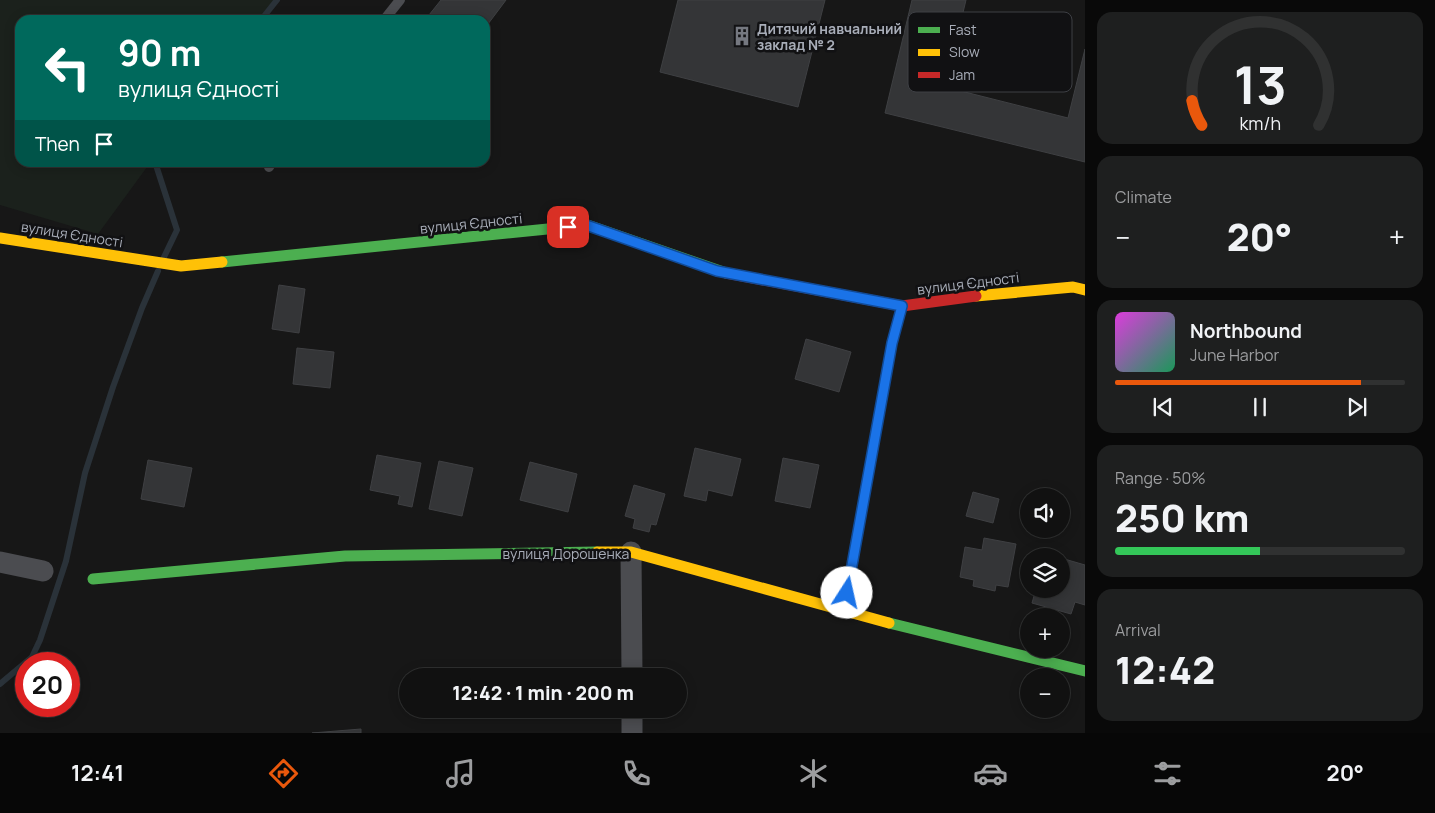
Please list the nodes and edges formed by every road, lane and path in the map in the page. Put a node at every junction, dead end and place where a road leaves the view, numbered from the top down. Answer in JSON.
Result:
{"nodes":[{"id":1,"x":400,"y":0,"type":"edge"},
{"id":2,"x":388,"y":15,"type":"edge"},
{"id":3,"x":0,"y":238,"type":"edge"},
{"id":4,"x":1085,"y":290,"type":"edge"},
{"id":5,"x":902,"y":306,"type":"junction"},
{"id":6,"x":631,"y":552,"type":"junction"},
{"id":7,"x":0,"y":562,"type":"edge"},
{"id":8,"x":43,"y":571,"type":"dead end"},
{"id":9,"x":93,"y":579,"type":"dead end"},
{"id":10,"x":844,"y":612,"type":"junction"},
{"id":11,"x":632,"y":668,"type":"edge"},
{"id":12,"x":1085,"y":671,"type":"edge"},
{"id":13,"x":632,"y":718,"type":"edge"},
{"id":14,"x":632,"y":733,"type":"edge"}],
"edges":[{"from":1,"to":2,"type":"lane"},
{"from":3,"to":5,"type":"street","name":"вулиця Єдності"},
{"from":4,"to":5,"type":"street","name":"вулиця Єдності"},
{"from":5,"to":10,"type":"lane"},
{"from":6,"to":9,"type":"street","name":"вулиця Дорошенка"},
{"from":6,"to":10,"type":"street","name":"вулиця Дорошенка"},
{"from":6,"to":11,"type":"street"},
{"from":7,"to":8,"type":"street"},
{"from":10,"to":12,"type":"street","name":"вулиця Дорошенка"},
{"from":13,"to":14,"type":"street"}]}
